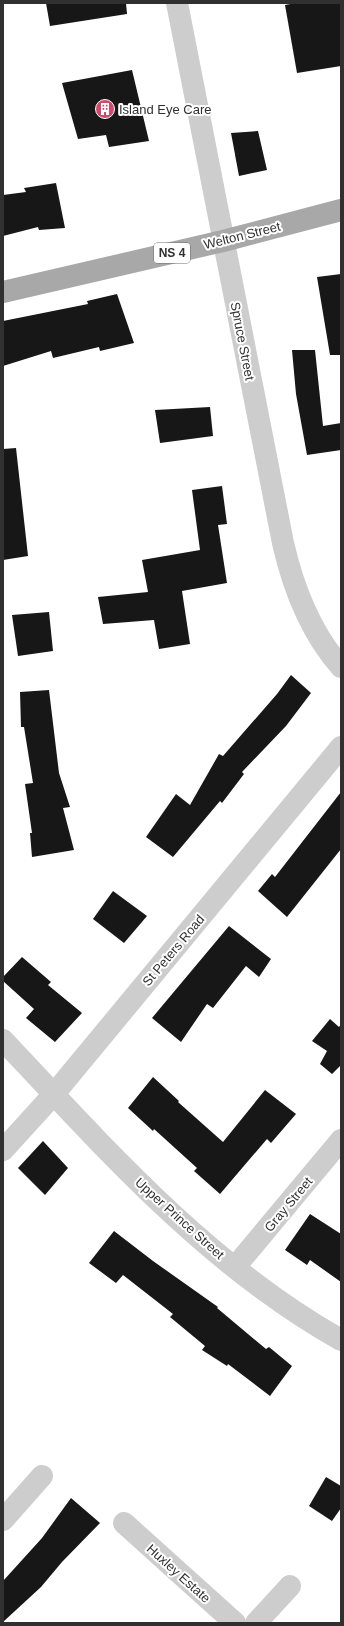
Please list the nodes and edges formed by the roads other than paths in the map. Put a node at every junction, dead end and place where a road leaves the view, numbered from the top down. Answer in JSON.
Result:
{"nodes":[{"id":1,"x":177,"y":3,"type":"edge"},
{"id":2,"x":341,"y":210,"type":"edge"},
{"id":3,"x":223,"y":241,"type":"junction"},
{"id":4,"x":3,"y":292,"type":"edge"},
{"id":5,"x":341,"y":668,"type":"edge"},
{"id":6,"x":341,"y":747,"type":"edge"},
{"id":7,"x":3,"y":1040,"type":"edge"},
{"id":8,"x":54,"y":1094,"type":"junction"},
{"id":9,"x":341,"y":1140,"type":"edge"},
{"id":10,"x":3,"y":1150,"type":"edge"},
{"id":11,"x":235,"y":1267,"type":"junction"},
{"id":12,"x":341,"y":1340,"type":"edge"},
{"id":13,"x":42,"y":1476,"type":"dead end"},
{"id":14,"x":3,"y":1520,"type":"edge"},
{"id":15,"x":124,"y":1523,"type":"dead end"},
{"id":16,"x":290,"y":1586,"type":"dead end"},
{"id":17,"x":235,"y":1623,"type":"edge"},
{"id":18,"x":256,"y":1623,"type":"edge"}],
"edges":[{"from":1,"to":3,"type":"street","name":"Spruce Street"},
{"from":2,"to":3,"type":"main road","name":"Welton Street","number":"NS 4"},
{"from":3,"to":4,"type":"main road","name":"Welton Street","number":"NS 4"},
{"from":3,"to":5,"type":"street","name":"Spruce Street"},
{"from":6,"to":8,"type":"street","name":"St Peters Road"},
{"from":7,"to":8,"type":"street","name":"Upper Prince Street"},
{"from":8,"to":10,"type":"street","name":"St Peters Road"},
{"from":8,"to":11,"type":"street","name":"Upper Prince Street"},
{"from":9,"to":11,"type":"street","name":"Gray Street"},
{"from":11,"to":12,"type":"street","name":"Upper Prince Street"},
{"from":13,"to":14,"type":"street"},
{"from":15,"to":17,"type":"street","name":"Huxley Estate"},
{"from":16,"to":18,"type":"street"}]}
